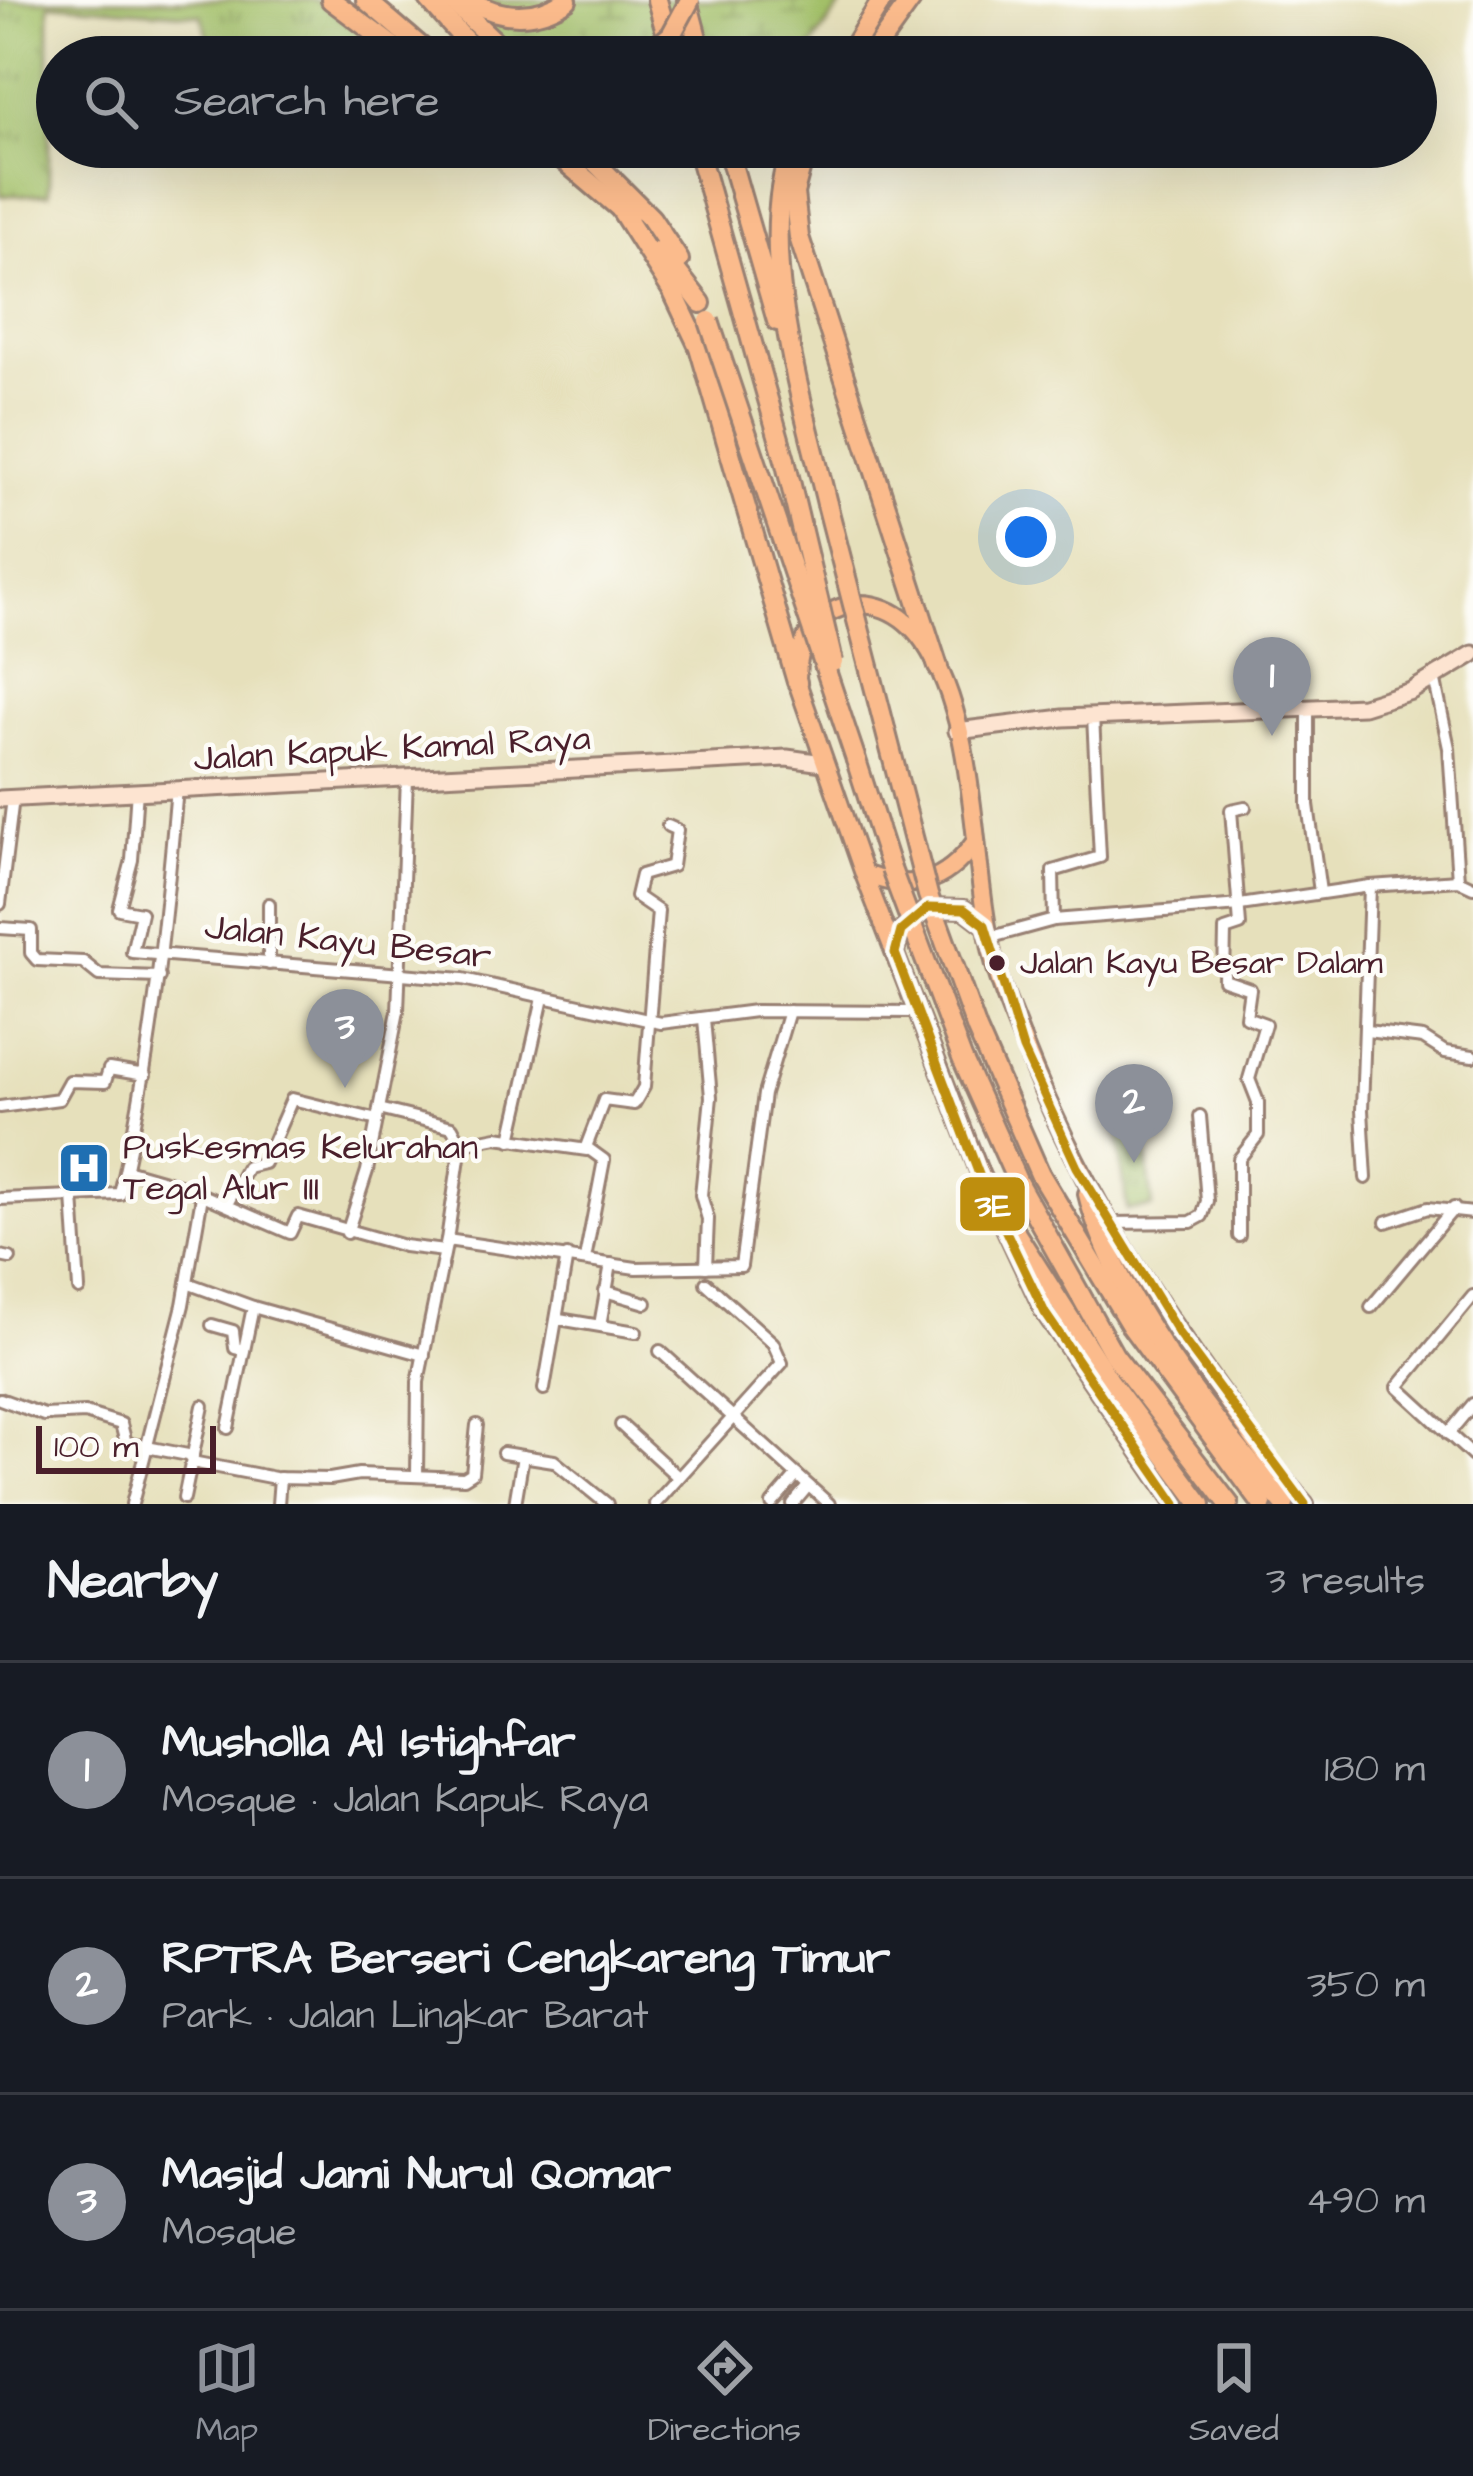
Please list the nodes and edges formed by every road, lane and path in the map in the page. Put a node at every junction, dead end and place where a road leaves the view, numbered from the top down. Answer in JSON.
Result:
{"nodes":[{"id":1,"x":332,"y":0,"type":"edge"},
{"id":2,"x":366,"y":0,"type":"edge"},
{"id":3,"x":429,"y":0,"type":"edge"},
{"id":4,"x":567,"y":0,"type":"edge"},
{"id":5,"x":657,"y":0,"type":"edge"},
{"id":6,"x":689,"y":0,"type":"edge"},
{"id":7,"x":882,"y":0,"type":"edge"},
{"id":8,"x":898,"y":0,"type":"edge"},
{"id":9,"x":911,"y":0,"type":"edge"},
{"id":10,"x":458,"y":2,"type":"edge"},
{"id":11,"x":379,"y":36,"type":"edge"},
{"id":12,"x":408,"y":36,"type":"edge"},
{"id":13,"x":461,"y":36,"type":"edge"},
{"id":14,"x":491,"y":36,"type":"edge"},
{"id":15,"x":667,"y":36,"type":"edge"},
{"id":16,"x":670,"y":36,"type":"edge"},
{"id":17,"x":697,"y":36,"type":"edge"},
{"id":18,"x":860,"y":36,"type":"edge"},
{"id":19,"x":878,"y":36,"type":"edge"},
{"id":20,"x":883,"y":36,"type":"edge"},
{"id":21,"x":585,"y":168,"type":"edge"},
{"id":22,"x":590,"y":168,"type":"edge"},
{"id":23,"x":703,"y":168,"type":"edge"},
{"id":24,"x":733,"y":168,"type":"edge"},
{"id":25,"x":785,"y":168,"type":"edge"},
{"id":26,"x":801,"y":168,"type":"edge"},
{"id":27,"x":621,"y":210,"type":"junction"},
{"id":28,"x":705,"y":312,"type":"junction"},
{"id":29,"x":814,"y":450,"type":"junction"},
{"id":30,"x":1473,"y":654,"type":"edge"},
{"id":31,"x":938,"y":667,"type":"junction"},
{"id":32,"x":1434,"y":677,"type":"junction"},
{"id":33,"x":797,"y":682,"type":"junction"},
{"id":34,"x":1308,"y":708,"type":"junction"},
{"id":35,"x":1093,"y":716,"type":"junction"},
{"id":36,"x":957,"y":731,"type":"junction"},
{"id":37,"x":814,"y":738,"type":"junction"},
{"id":38,"x":787,"y":758,"type":"junction"},
{"id":39,"x":856,"y":760,"type":"junction"},
{"id":40,"x":823,"y":764,"type":"junction"},
{"id":41,"x":407,"y":778,"type":"junction"},
{"id":42,"x":177,"y":788,"type":"junction"},
{"id":43,"x":137,"y":790,"type":"junction"},
{"id":44,"x":6,"y":798,"type":"edge"},
{"id":45,"x":1245,"y":807,"type":"dead end"},
{"id":46,"x":668,"y":826,"type":"dead end"},
{"id":47,"x":975,"y":842,"type":"junction"},
{"id":48,"x":864,"y":874,"type":"junction"},
{"id":49,"x":1458,"y":880,"type":"junction"},
{"id":50,"x":1370,"y":886,"type":"junction"},
{"id":51,"x":1473,"y":887,"type":"edge"},
{"id":52,"x":1320,"y":892,"type":"junction"},
{"id":53,"x":1,"y":897,"type":"edge"},
{"id":54,"x":268,"y":904,"type":"dead end"},
{"id":55,"x":1240,"y":905,"type":"junction"},
{"id":56,"x":1054,"y":920,"type":"junction"},
{"id":57,"x":0,"y":928,"type":"edge"},
{"id":58,"x":987,"y":931,"type":"junction"},
{"id":59,"x":895,"y":953,"type":"junction"},
{"id":60,"x":162,"y":954,"type":"junction"},
{"id":61,"x":269,"y":964,"type":"junction"},
{"id":62,"x":396,"y":973,"type":"junction"},
{"id":63,"x":159,"y":977,"type":"junction"},
{"id":64,"x":543,"y":998,"type":"junction"},
{"id":65,"x":789,"y":1011,"type":"junction"},
{"id":66,"x":917,"y":1012,"type":"junction"},
{"id":67,"x":704,"y":1019,"type":"junction"},
{"id":68,"x":651,"y":1021,"type":"junction"},
{"id":69,"x":1366,"y":1031,"type":"junction"},
{"id":70,"x":1473,"y":1056,"type":"edge"},
{"id":71,"x":145,"y":1075,"type":"junction"},
{"id":72,"x":0,"y":1107,"type":"edge"},
{"id":73,"x":378,"y":1114,"type":"junction"},
{"id":74,"x":1200,"y":1117,"type":"dead end"},
{"id":75,"x":511,"y":1140,"type":"junction"},
{"id":76,"x":461,"y":1144,"type":"junction"},
{"id":77,"x":587,"y":1150,"type":"junction"},
{"id":78,"x":125,"y":1170,"type":"junction"},
{"id":79,"x":980,"y":1177,"type":"junction"},
{"id":80,"x":1366,"y":1178,"type":"dead end"},
{"id":81,"x":1088,"y":1194,"type":"junction"},
{"id":82,"x":73,"y":1196,"type":"junction"},
{"id":83,"x":202,"y":1196,"type":"junction"},
{"id":84,"x":0,"y":1199,"type":"edge"},
{"id":85,"x":227,"y":1204,"type":"junction"},
{"id":86,"x":1454,"y":1208,"type":"junction"},
{"id":87,"x":1473,"y":1214,"type":"edge"},
{"id":88,"x":1386,"y":1222,"type":"dead end"},
{"id":89,"x":1107,"y":1223,"type":"junction"},
{"id":90,"x":347,"y":1232,"type":"junction"},
{"id":91,"x":1239,"y":1236,"type":"dead end"},
{"id":92,"x":446,"y":1245,"type":"junction"},
{"id":93,"x":567,"y":1256,"type":"junction"},
{"id":94,"x":585,"y":1259,"type":"junction"},
{"id":95,"x":611,"y":1264,"type":"junction"},
{"id":96,"x":701,"y":1268,"type":"junction"},
{"id":97,"x":187,"y":1283,"type":"junction"},
{"id":98,"x":706,"y":1283,"type":"dead end"},
{"id":99,"x":80,"y":1289,"type":"dead end"},
{"id":100,"x":605,"y":1292,"type":"junction"},
{"id":101,"x":1473,"y":1297,"type":"edge"},
{"id":102,"x":646,"y":1303,"type":"dead end"},
{"id":103,"x":253,"y":1307,"type":"junction"},
{"id":104,"x":1371,"y":1307,"type":"dead end"},
{"id":105,"x":559,"y":1319,"type":"junction"},
{"id":106,"x":212,"y":1325,"type":"dead end"},
{"id":107,"x":600,"y":1325,"type":"junction"},
{"id":108,"x":636,"y":1332,"type":"dead end"},
{"id":109,"x":244,"y":1350,"type":"junction"},
{"id":110,"x":660,"y":1351,"type":"dead end"},
{"id":111,"x":424,"y":1354,"type":"junction"},
{"id":112,"x":544,"y":1389,"type":"dead end"},
{"id":113,"x":0,"y":1399,"type":"edge"},
{"id":114,"x":1473,"y":1404,"type":"edge"},
{"id":115,"x":203,"y":1406,"type":"dead end"},
{"id":116,"x":733,"y":1416,"type":"junction"},
{"id":117,"x":621,"y":1424,"type":"dead end"},
{"id":118,"x":477,"y":1425,"type":"dead end"},
{"id":119,"x":228,"y":1428,"type":"dead end"},
{"id":120,"x":1448,"y":1434,"type":"junction"},
{"id":121,"x":146,"y":1446,"type":"junction"},
{"id":122,"x":502,"y":1453,"type":"dead end"},
{"id":123,"x":523,"y":1456,"type":"junction"},
{"id":124,"x":1473,"y":1456,"type":"edge"},
{"id":125,"x":192,"y":1459,"type":"junction"},
{"id":126,"x":797,"y":1475,"type":"junction"},
{"id":127,"x":417,"y":1476,"type":"junction"},
{"id":128,"x":677,"y":1476,"type":"junction"},
{"id":129,"x":280,"y":1478,"type":"junction"},
{"id":130,"x":808,"y":1486,"type":"junction"},
{"id":131,"x":184,"y":1498,"type":"dead end"},
{"id":132,"x":600,"y":1502,"type":"edge"},
{"id":133,"x":132,"y":1504,"type":"edge"},
{"id":134,"x":278,"y":1504,"type":"edge"},
{"id":135,"x":515,"y":1504,"type":"edge"},
{"id":136,"x":655,"y":1504,"type":"edge"},
{"id":137,"x":772,"y":1504,"type":"edge"},
{"id":138,"x":793,"y":1504,"type":"edge"},
{"id":139,"x":829,"y":1504,"type":"edge"},
{"id":140,"x":1176,"y":1504,"type":"edge"},
{"id":141,"x":1201,"y":1504,"type":"edge"},
{"id":142,"x":1229,"y":1504,"type":"edge"},
{"id":143,"x":1262,"y":1504,"type":"edge"},
{"id":144,"x":1285,"y":1504,"type":"edge"},
{"id":145,"x":1305,"y":1504,"type":"edge"}],
"edges":[{"from":1,"to":11,"type":"highway"},
{"from":2,"to":12,"type":"highway"},
{"from":3,"to":13,"type":"highway"},
{"from":4,"to":10,"type":"highway"},
{"from":5,"to":15,"type":"highway"},
{"from":6,"to":16,"type":"highway","bridge":true},
{"from":6,"to":17,"type":"highway"},
{"from":7,"to":18,"type":"highway"},
{"from":8,"to":19,"type":"highway"},
{"from":9,"to":20,"type":"highway"},
{"from":10,"to":14,"type":"highway"},
{"from":21,"to":27,"type":"highway"},
{"from":22,"to":28,"type":"highway"},
{"from":23,"to":39,"type":"highway","bridge":true},
{"from":24,"to":29,"type":"highway"},
{"from":25,"to":29,"type":"highway"},
{"from":26,"to":31,"type":"highway"},
{"from":27,"to":28,"type":"highway"},
{"from":27,"to":33,"type":"highway"},
{"from":28,"to":39,"type":"highway","bridge":true},
{"from":29,"to":143,"type":"highway","bridge":true},
{"from":30,"to":32,"type":"main road"},
{"from":31,"to":33,"type":"main road"},
{"from":31,"to":36,"type":"main road"},
{"from":32,"to":34,"type":"main road"},
{"from":32,"to":49,"type":"street"},
{"from":33,"to":37,"type":"main road"},
{"from":34,"to":35,"type":"main road"},
{"from":34,"to":52,"type":"street"},
{"from":35,"to":36,"type":"main road"},
{"from":35,"to":56,"type":"street"},
{"from":36,"to":47,"type":"main road"},
{"from":37,"to":38,"type":"main road"},
{"from":37,"to":40,"type":"main road"},
{"from":38,"to":40,"type":"main road","name":"Jalan Kapuk Kamal Raya"},
{"from":38,"to":41,"type":"main road","name":"Jalan Kapuk Kamal Raya"},
{"from":39,"to":142,"type":"highway","bridge":true},
{"from":40,"to":48,"type":"main road"},
{"from":41,"to":42,"type":"main road","name":"Jalan Kapuk Kamal Raya"},
{"from":41,"to":62,"type":"street"},
{"from":42,"to":43,"type":"main road","name":"Jalan Kapuk Kamal Raya"},
{"from":42,"to":60,"type":"street"},
{"from":43,"to":44,"type":"main road","name":"Jalan Kapuk Kamal Raya"},
{"from":43,"to":60,"type":"street"},
{"from":44,"to":53,"type":"street"},
{"from":45,"to":55,"type":"street"},
{"from":46,"to":68,"type":"street"},
{"from":47,"to":48,"type":"main road"},
{"from":47,"to":58,"type":"main road"},
{"from":48,"to":59,"type":"main road"},
{"from":49,"to":50,"type":"street"},
{"from":49,"to":51,"type":"street"},
{"from":50,"to":52,"type":"street"},
{"from":50,"to":69,"type":"street"},
{"from":52,"to":55,"type":"street"},
{"from":54,"to":61,"type":"street"},
{"from":55,"to":56,"type":"street"},
{"from":55,"to":91,"type":"street"},
{"from":56,"to":58,"type":"street"},
{"from":57,"to":63,"type":"street"},
{"from":58,"to":59,"type":"main road"},
{"from":58,"to":81,"type":"main road"},
{"from":59,"to":66,"type":"main road"},
{"from":60,"to":61,"type":"street","name":"Jalan Kayu Besar"},
{"from":60,"to":63,"type":"street","name":"Jalan Kayu Besar"},
{"from":61,"to":62,"type":"street","name":"Jalan Kayu Besar"},
{"from":62,"to":64,"type":"street","name":"Jalan Kayu Besar"},
{"from":62,"to":73,"type":"street"},
{"from":63,"to":71,"type":"street","name":"Jalan Kayu Besar"},
{"from":64,"to":68,"type":"street","name":"Jalan Kayu Besar"},
{"from":64,"to":75,"type":"street"},
{"from":65,"to":66,"type":"street","name":"Jalan Kayu Besar"},
{"from":65,"to":67,"type":"street","name":"Jalan Kayu Besar"},
{"from":65,"to":96,"type":"street"},
{"from":66,"to":79,"type":"main road"},
{"from":67,"to":68,"type":"street","name":"Jalan Kayu Besar"},
{"from":67,"to":96,"type":"street"},
{"from":68,"to":77,"type":"street"},
{"from":69,"to":70,"type":"street"},
{"from":69,"to":80,"type":"street"},
{"from":71,"to":72,"type":"street"},
{"from":71,"to":78,"type":"street","name":"Jalan Kayu Besar"},
{"from":73,"to":76,"type":"street"},
{"from":73,"to":85,"type":"street"},
{"from":73,"to":90,"type":"street"},
{"from":74,"to":89,"type":"street"},
{"from":75,"to":76,"type":"street"},
{"from":75,"to":77,"type":"street"},
{"from":76,"to":92,"type":"street"},
{"from":77,"to":94,"type":"street"},
{"from":78,"to":82,"type":"street"},
{"from":78,"to":83,"type":"street"},
{"from":79,"to":140,"type":"main road"},
{"from":79,"to":141,"type":"highway"},
{"from":81,"to":89,"type":"main road"},
{"from":81,"to":144,"type":"highway"},
{"from":82,"to":84,"type":"street"},
{"from":82,"to":99,"type":"street"},
{"from":83,"to":85,"type":"street"},
{"from":83,"to":97,"type":"street"},
{"from":85,"to":90,"type":"street"},
{"from":86,"to":87,"type":"street"},
{"from":86,"to":88,"type":"street"},
{"from":86,"to":104,"type":"street"},
{"from":89,"to":145,"type":"main road"},
{"from":90,"to":92,"type":"street"},
{"from":92,"to":93,"type":"street"},
{"from":92,"to":111,"type":"street"},
{"from":93,"to":94,"type":"street"},
{"from":93,"to":105,"type":"street"},
{"from":94,"to":95,"type":"street"},
{"from":95,"to":96,"type":"street"},
{"from":95,"to":100,"type":"street"},
{"from":97,"to":103,"type":"street"},
{"from":97,"to":121,"type":"street"},
{"from":98,"to":116,"type":"street"},
{"from":100,"to":102,"type":"street"},
{"from":100,"to":107,"type":"street"},
{"from":101,"to":120,"type":"street"},
{"from":103,"to":109,"type":"street"},
{"from":103,"to":111,"type":"street"},
{"from":105,"to":107,"type":"street"},
{"from":105,"to":112,"type":"street"},
{"from":106,"to":109,"type":"street"},
{"from":107,"to":108,"type":"street"},
{"from":109,"to":119,"type":"street"},
{"from":110,"to":116,"type":"street"},
{"from":111,"to":127,"type":"street"},
{"from":113,"to":121,"type":"street"},
{"from":114,"to":120,"type":"street"},
{"from":115,"to":125,"type":"street"},
{"from":116,"to":126,"type":"street"},
{"from":116,"to":128,"type":"street"},
{"from":117,"to":128,"type":"street"},
{"from":118,"to":127,"type":"street"},
{"from":120,"to":124,"type":"street"},
{"from":121,"to":125,"type":"street"},
{"from":121,"to":133,"type":"street"},
{"from":122,"to":123,"type":"street"},
{"from":123,"to":132,"type":"street"},
{"from":123,"to":135,"type":"street"},
{"from":125,"to":129,"type":"street"},
{"from":125,"to":131,"type":"street"},
{"from":126,"to":130,"type":"street"},
{"from":126,"to":137,"type":"street"},
{"from":127,"to":129,"type":"street"},
{"from":128,"to":136,"type":"street"},
{"from":129,"to":134,"type":"street"},
{"from":130,"to":138,"type":"street"},
{"from":130,"to":139,"type":"street"}]}
